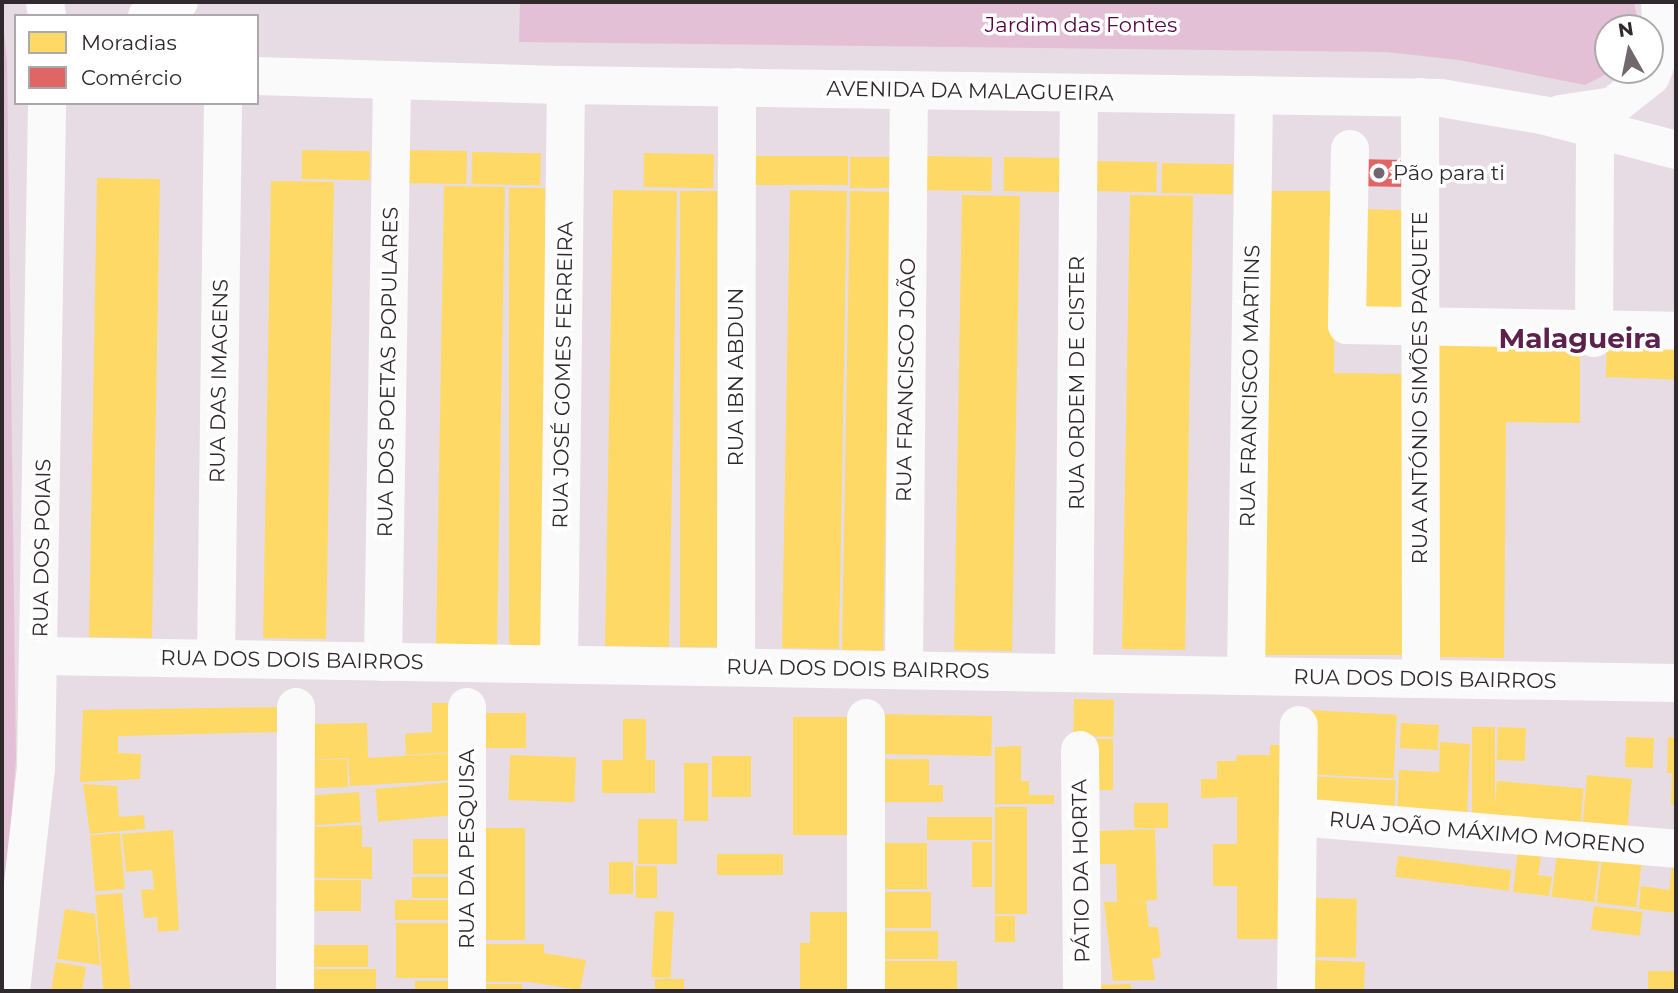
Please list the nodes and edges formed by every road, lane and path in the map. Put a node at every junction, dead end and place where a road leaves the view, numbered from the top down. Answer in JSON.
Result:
{"nodes":[{"id":1,"x":179,"y":2,"type":"edge"},
{"id":2,"x":1660,"y":2,"type":"edge"},
{"id":3,"x":1667,"y":2,"type":"edge"},
{"id":4,"x":1676,"y":12,"type":"edge"},
{"id":5,"x":152,"y":14,"type":"edge"},
{"id":6,"x":259,"y":76,"type":"edge"},
{"id":7,"x":392,"y":82,"type":"junction"},
{"id":8,"x":566,"y":85,"type":"junction"},
{"id":9,"x":737,"y":88,"type":"junction"},
{"id":10,"x":909,"y":90,"type":"junction"},
{"id":11,"x":1079,"y":93,"type":"junction"},
{"id":12,"x":1254,"y":95,"type":"junction"},
{"id":13,"x":1420,"y":97,"type":"junction"},
{"id":14,"x":47,"y":105,"type":"edge"},
{"id":15,"x":222,"y":105,"type":"edge"},
{"id":16,"x":1542,"y":115,"type":"junction"},
{"id":17,"x":1595,"y":130,"type":"junction"},
{"id":18,"x":1350,"y":149,"type":"dead end"},
{"id":19,"x":1676,"y":150,"type":"edge"},
{"id":20,"x":1420,"y":327,"type":"junction"},
{"id":21,"x":1676,"y":331,"type":"edge"},
{"id":22,"x":1594,"y":334,"type":"junction"},
{"id":23,"x":41,"y":656,"type":"junction"},
{"id":24,"x":216,"y":659,"type":"junction"},
{"id":25,"x":383,"y":662,"type":"junction"},
{"id":26,"x":559,"y":664,"type":"junction"},
{"id":27,"x":736,"y":667,"type":"junction"},
{"id":28,"x":904,"y":670,"type":"junction"},
{"id":29,"x":1074,"y":673,"type":"junction"},
{"id":30,"x":1246,"y":676,"type":"junction"},
{"id":31,"x":1420,"y":678,"type":"junction"},
{"id":32,"x":1676,"y":683,"type":"edge"},
{"id":33,"x":296,"y":707,"type":"dead end"},
{"id":34,"x":467,"y":707,"type":"dead end"},
{"id":35,"x":866,"y":719,"type":"dead end"},
{"id":36,"x":1299,"y":725,"type":"dead end"},
{"id":37,"x":1080,"y":750,"type":"dead end"},
{"id":38,"x":1298,"y":817,"type":"junction"},
{"id":39,"x":1676,"y":849,"type":"edge"},
{"id":40,"x":11,"y":991,"type":"edge"},
{"id":41,"x":295,"y":991,"type":"edge"},
{"id":42,"x":467,"y":991,"type":"edge"},
{"id":43,"x":866,"y":991,"type":"edge"},
{"id":44,"x":1082,"y":991,"type":"edge"},
{"id":45,"x":1296,"y":991,"type":"edge"}],
"edges":[{"from":1,"to":5,"type":"street"},
{"from":2,"to":16,"type":"street"},
{"from":3,"to":4,"type":"street"},
{"from":6,"to":7,"type":"street","name":"AVENIDA DA MALAGUEIRA"},
{"from":7,"to":8,"type":"street","name":"AVENIDA DA MALAGUEIRA"},
{"from":7,"to":25,"type":"street","name":"RUA DOS POETAS POPULARES"},
{"from":8,"to":9,"type":"street","name":"AVENIDA DA MALAGUEIRA"},
{"from":8,"to":26,"type":"street","name":"RUA JOSÉ GOMES FERREIRA"},
{"from":9,"to":10,"type":"street","name":"AVENIDA DA MALAGUEIRA"},
{"from":9,"to":27,"type":"street","name":"RUA IBN ABDUN"},
{"from":10,"to":11,"type":"street","name":"AVENIDA DA MALAGUEIRA"},
{"from":10,"to":28,"type":"street","name":"RUA FRANCISCO JOÃO"},
{"from":11,"to":12,"type":"street","name":"AVENIDA DA MALAGUEIRA"},
{"from":11,"to":29,"type":"street","name":"RUA ORDEM DE CISTER"},
{"from":12,"to":13,"type":"street","name":"AVENIDA DA MALAGUEIRA"},
{"from":12,"to":30,"type":"street","name":"RUA FRANCISCO MARTINS"},
{"from":13,"to":16,"type":"street","name":"AVENIDA DA MALAGUEIRA"},
{"from":13,"to":20,"type":"street","name":"RUA ANTÓNIO SIMÕES PAQUETE"},
{"from":14,"to":23,"type":"street","name":"RUA DOS POIAIS"},
{"from":15,"to":24,"type":"street","name":"RUA DAS IMAGENS"},
{"from":16,"to":17,"type":"street","name":"AVENIDA DA MALAGUEIRA"},
{"from":17,"to":19,"type":"street","name":"AVENIDA DA MALAGUEIRA"},
{"from":17,"to":22,"type":"street"},
{"from":18,"to":20,"type":"street"},
{"from":20,"to":22,"type":"street"},
{"from":20,"to":31,"type":"street","name":"RUA ANTÓNIO SIMÕES PAQUETE"},
{"from":21,"to":22,"type":"street"},
{"from":23,"to":24,"type":"street","name":"RUA DOS DOIS BAIRROS"},
{"from":23,"to":40,"type":"street","name":"RUA DOS POIAIS"},
{"from":24,"to":25,"type":"street","name":"RUA DOS DOIS BAIRROS"},
{"from":25,"to":26,"type":"street","name":"RUA DOS DOIS BAIRROS"},
{"from":26,"to":27,"type":"street","name":"RUA DOS DOIS BAIRROS"},
{"from":27,"to":28,"type":"street","name":"RUA DOS DOIS BAIRROS"},
{"from":28,"to":29,"type":"street","name":"RUA DOS DOIS BAIRROS"},
{"from":29,"to":30,"type":"street","name":"RUA DOS DOIS BAIRROS"},
{"from":30,"to":31,"type":"street","name":"RUA DOS DOIS BAIRROS"},
{"from":31,"to":32,"type":"street","name":"RUA DOS DOIS BAIRROS"},
{"from":33,"to":41,"type":"street"},
{"from":34,"to":42,"type":"street","name":"RUA DA PESQUISA"},
{"from":35,"to":43,"type":"street"},
{"from":36,"to":38,"type":"street"},
{"from":37,"to":44,"type":"street","name":"PÁTIO DA HORTA"},
{"from":38,"to":39,"type":"street","name":"RUA JOÃO MÁXIMO MORENO"},
{"from":38,"to":45,"type":"street"}]}
